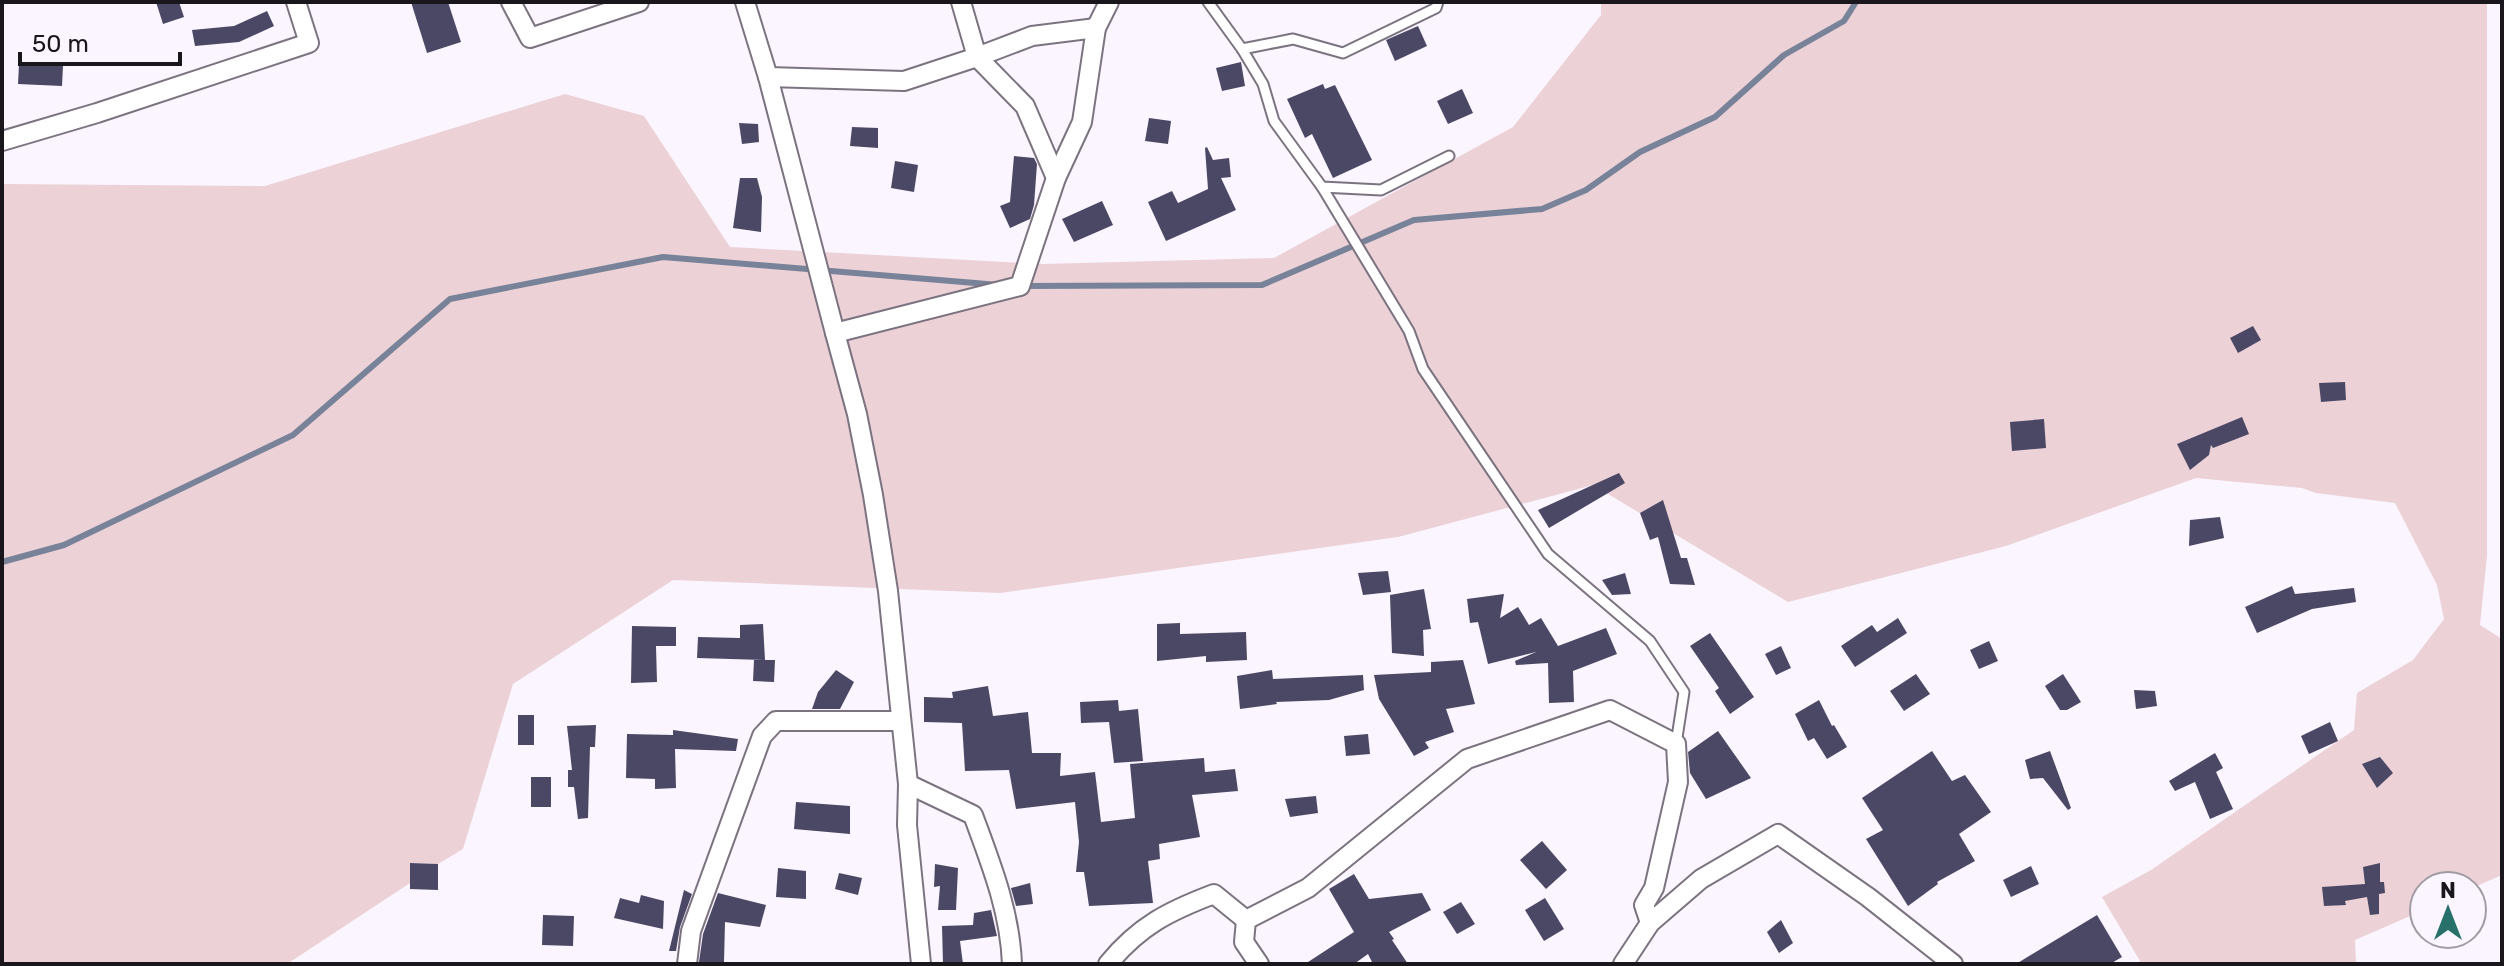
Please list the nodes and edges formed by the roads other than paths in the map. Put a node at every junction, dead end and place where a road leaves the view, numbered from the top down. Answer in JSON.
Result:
{"nodes":[{"id":1,"x":296,"y":2,"type":"edge"},
{"id":2,"x":511,"y":2,"type":"edge"},
{"id":3,"x":639,"y":2,"type":"edge"},
{"id":4,"x":745,"y":2,"type":"edge"},
{"id":5,"x":961,"y":2,"type":"edge"},
{"id":6,"x":1109,"y":2,"type":"edge"},
{"id":7,"x":1208,"y":2,"type":"edge"},
{"id":8,"x":1438,"y":2,"type":"edge"},
{"id":9,"x":1096,"y":28,"type":"junction"},
{"id":10,"x":1242,"y":49,"type":"junction"},
{"id":11,"x":977,"y":57,"type":"junction"},
{"id":12,"x":768,"y":77,"type":"junction"},
{"id":13,"x":2,"y":141,"type":"edge"},
{"id":14,"x":1449,"y":156,"type":"dead end"},
{"id":15,"x":1056,"y":178,"type":"junction"},
{"id":16,"x":1322,"y":187,"type":"junction"},
{"id":17,"x":835,"y":333,"type":"junction"},
{"id":18,"x":901,"y":721,"type":"junction"},
{"id":19,"x":1676,"y":744,"type":"junction"},
{"id":20,"x":908,"y":784,"type":"junction"},
{"id":21,"x":1246,"y":920,"type":"junction"},
{"id":22,"x":1650,"y":923,"type":"junction"},
{"id":23,"x":1946,"y":962,"type":"edge"},
{"id":24,"x":687,"y":964,"type":"edge"},
{"id":25,"x":921,"y":964,"type":"edge"},
{"id":26,"x":1012,"y":964,"type":"edge"},
{"id":27,"x":1108,"y":964,"type":"edge"},
{"id":28,"x":1259,"y":964,"type":"edge"},
{"id":29,"x":1623,"y":964,"type":"edge"}],
"edges":[{"from":1,"to":13,"type":"street"},
{"from":2,"to":3,"type":"street"},
{"from":4,"to":12,"type":"street"},
{"from":5,"to":11,"type":"street"},
{"from":6,"to":9,"type":"street"},
{"from":7,"to":10,"type":"lane"},
{"from":8,"to":10,"type":"lane"},
{"from":9,"to":11,"type":"street"},
{"from":9,"to":15,"type":"street"},
{"from":10,"to":16,"type":"lane"},
{"from":11,"to":12,"type":"street"},
{"from":11,"to":15,"type":"street"},
{"from":12,"to":17,"type":"street"},
{"from":14,"to":16,"type":"lane"},
{"from":15,"to":17,"type":"street"},
{"from":16,"to":19,"type":"lane"},
{"from":17,"to":18,"type":"street"},
{"from":18,"to":20,"type":"street"},
{"from":18,"to":24,"type":"street"},
{"from":19,"to":21,"type":"street"},
{"from":19,"to":22,"type":"street"},
{"from":20,"to":25,"type":"street"},
{"from":20,"to":26,"type":"street"},
{"from":21,"to":27,"type":"street"},
{"from":21,"to":28,"type":"street"},
{"from":22,"to":23,"type":"street"},
{"from":22,"to":29,"type":"street"}]}
